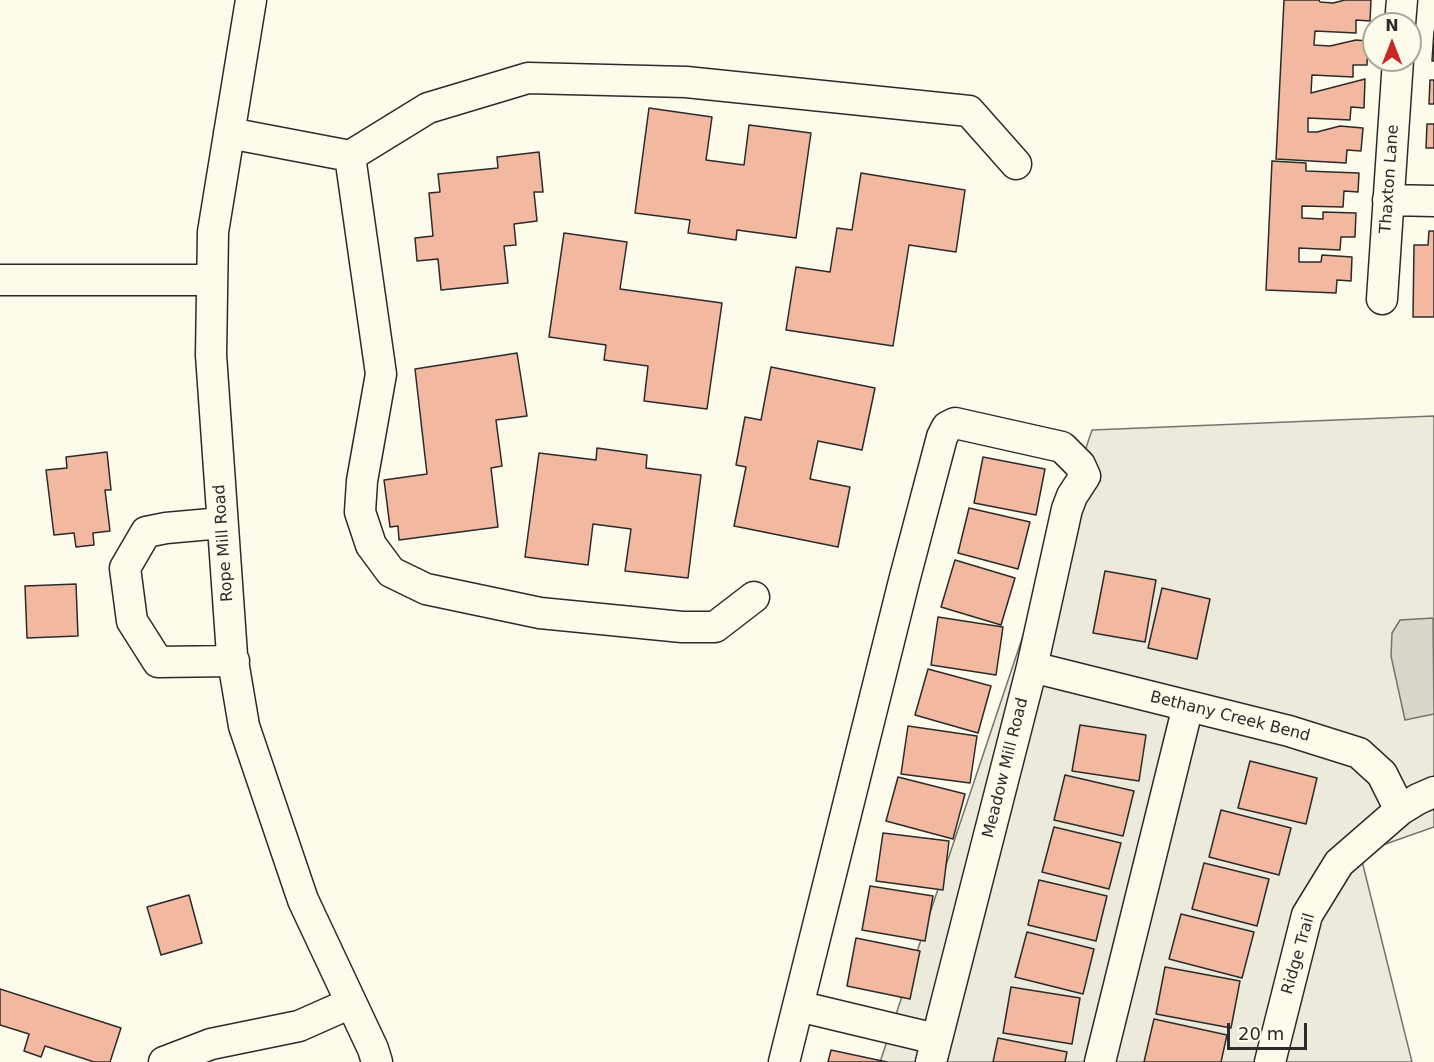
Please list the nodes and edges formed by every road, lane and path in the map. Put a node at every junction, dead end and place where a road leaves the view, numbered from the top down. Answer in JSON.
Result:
{"nodes":[{"id":1,"x":251,"y":0,"type":"edge"},
{"id":2,"x":1397,"y":72,"type":"edge"},
{"id":3,"x":229,"y":133,"type":"junction"},
{"id":4,"x":350,"y":156,"type":"junction"},
{"id":5,"x":1016,"y":164,"type":"dead end"},
{"id":6,"x":1388,"y":200,"type":"junction"},
{"id":7,"x":1434,"y":201,"type":"edge"},
{"id":8,"x":0,"y":280,"type":"edge"},
{"id":9,"x":212,"y":280,"type":"junction"},
{"id":10,"x":1382,"y":299,"type":"dead end"},
{"id":11,"x":222,"y":523,"type":"junction"},
{"id":12,"x":754,"y":597,"type":"dead end"},
{"id":13,"x":234,"y":661,"type":"junction"},
{"id":14,"x":1032,"y":667,"type":"junction"},
{"id":15,"x":1188,"y":706,"type":"junction"},
{"id":16,"x":1434,"y":792,"type":"edge"},
{"id":17,"x":1400,"y":810,"type":"junction"},
{"id":18,"x":351,"y":1003,"type":"junction"},
{"id":19,"x":798,"y":1005,"type":"junction"},
{"id":20,"x":933,"y":1051,"type":"edge"},
{"id":21,"x":164,"y":1062,"type":"edge"},
{"id":22,"x":377,"y":1062,"type":"edge"},
{"id":23,"x":784,"y":1062,"type":"edge"},
{"id":24,"x":1100,"y":1062,"type":"edge"},
{"id":25,"x":1270,"y":1062,"type":"edge"}],
"edges":[{"from":1,"to":3,"type":"street","name":"Rope Mill Road"},
{"from":2,"to":6,"type":"street","name":"Thaxton Lane"},
{"from":3,"to":4,"type":"street"},
{"from":3,"to":9,"type":"street","name":"Rope Mill Road"},
{"from":4,"to":5,"type":"street"},
{"from":4,"to":12,"type":"street"},
{"from":6,"to":7,"type":"street"},
{"from":6,"to":10,"type":"street","name":"Thaxton Lane"},
{"from":8,"to":9,"type":"street"},
{"from":9,"to":11,"type":"street","name":"Rope Mill Road"},
{"from":11,"to":13,"type":"street","name":"Rope Mill Road"},
{"from":11,"to":13,"type":"street"},
{"from":13,"to":18,"type":"street","name":"Rope Mill Road"},
{"from":14,"to":15,"type":"street","name":"Bethany Creek Bend"},
{"from":14,"to":19,"type":"street","name":"Meadow Mill Road"},
{"from":14,"to":20,"type":"street","name":"Meadow Mill Road"},
{"from":15,"to":17,"type":"street","name":"Bethany Creek Bend"},
{"from":15,"to":24,"type":"street"},
{"from":16,"to":17,"type":"street","name":"Ridge Trail"},
{"from":17,"to":25,"type":"street","name":"Ridge Trail"},
{"from":18,"to":21,"type":"street"},
{"from":18,"to":22,"type":"street","name":"Rope Mill Road"},
{"from":19,"to":20,"type":"street"},
{"from":19,"to":23,"type":"street"}]}
